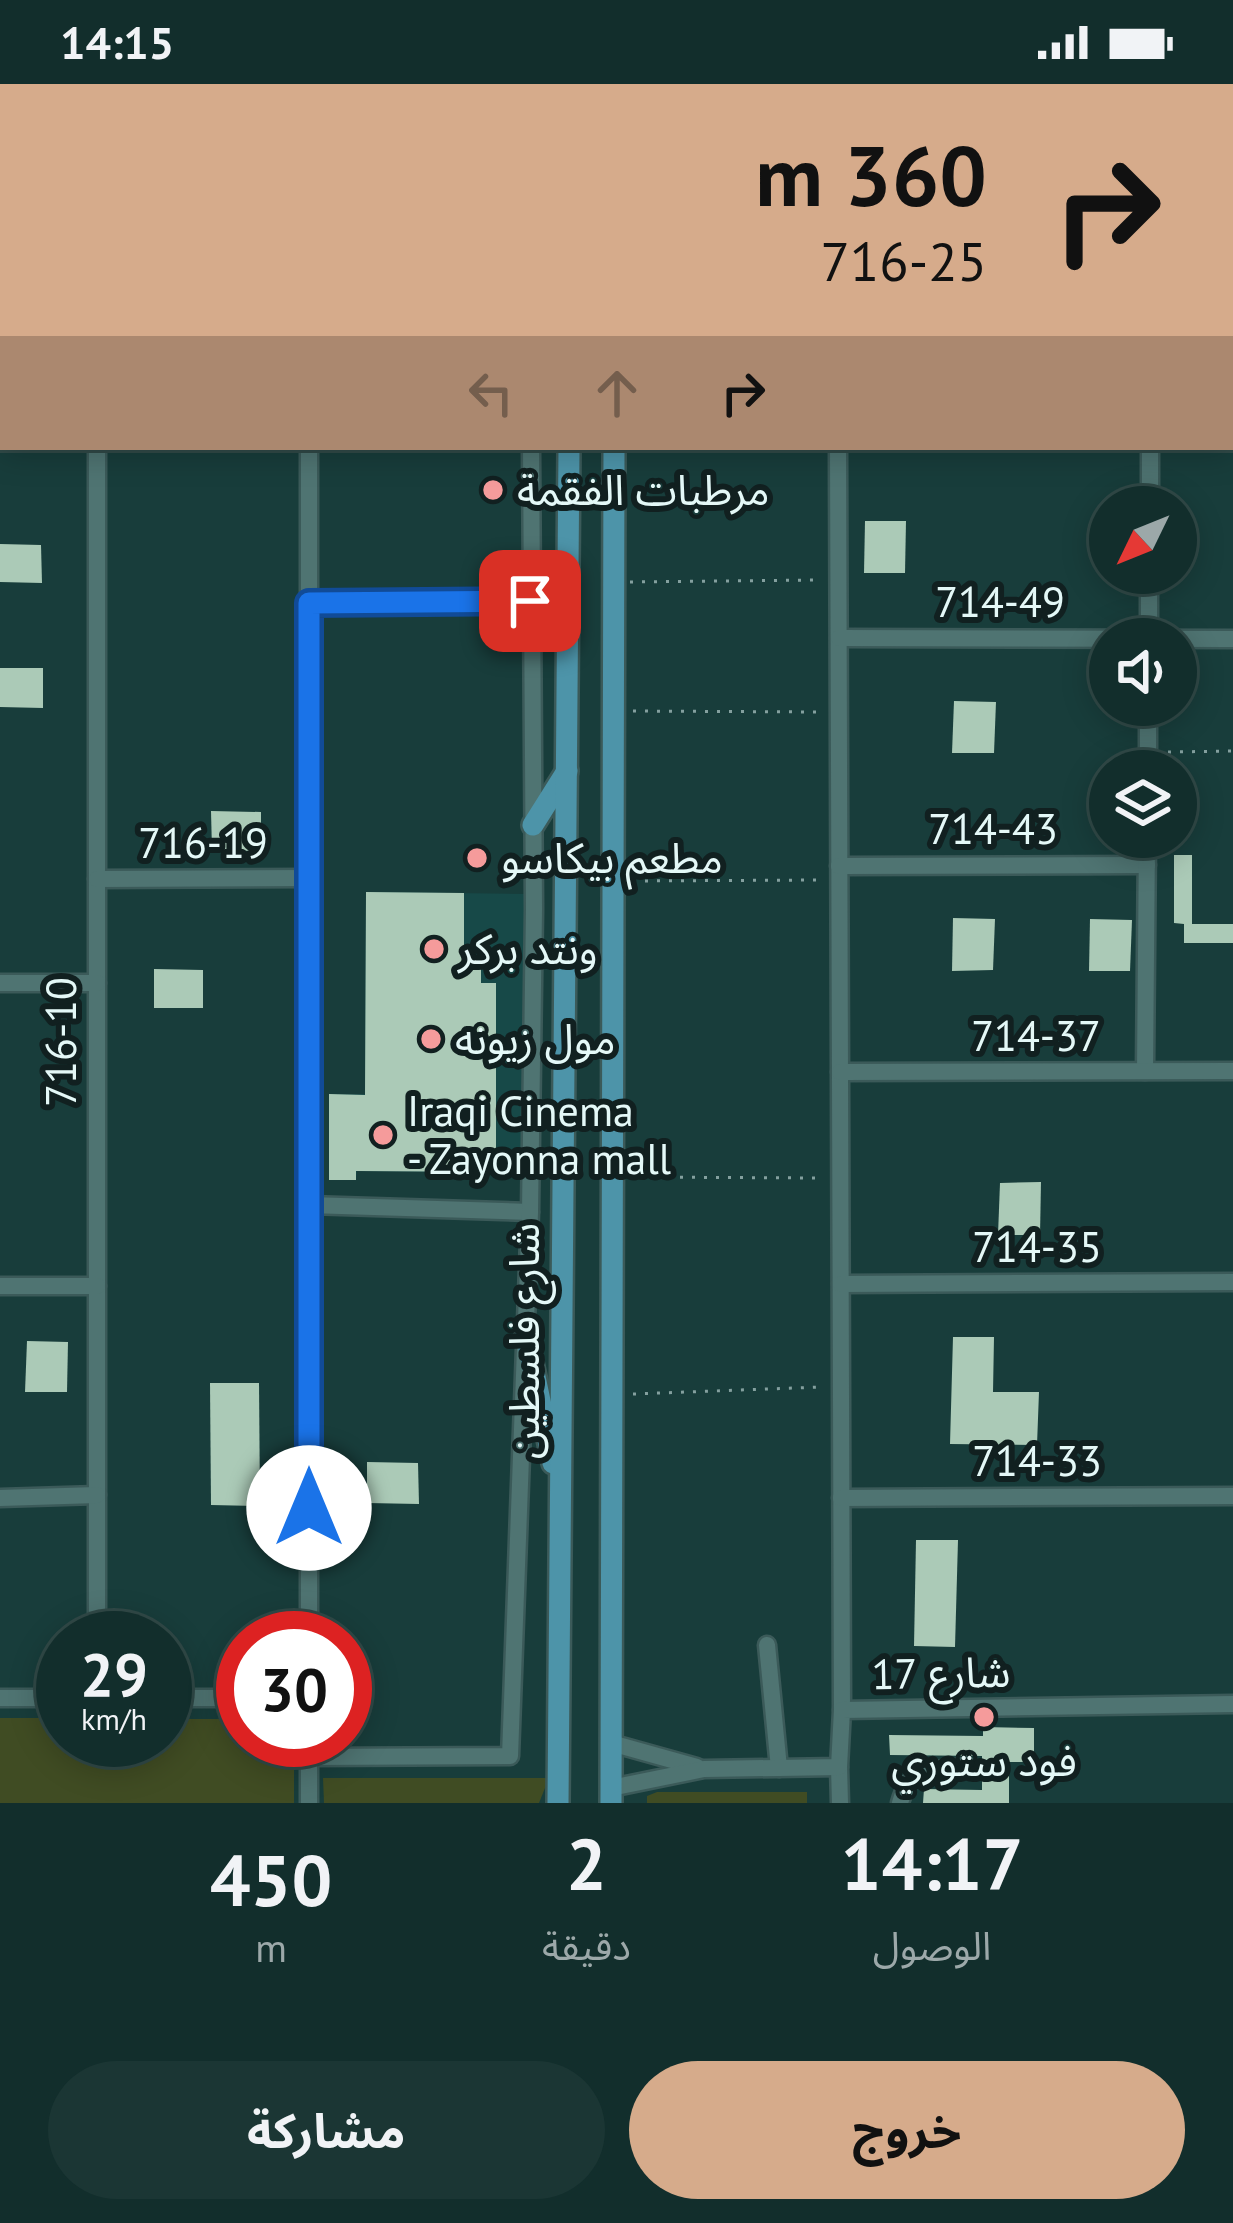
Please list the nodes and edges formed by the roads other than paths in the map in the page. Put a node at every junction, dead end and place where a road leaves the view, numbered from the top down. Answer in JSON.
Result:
{"nodes":[{"id":1,"x":97,"y":450,"type":"edge"},
{"id":2,"x":309,"y":450,"type":"edge"},
{"id":3,"x":531,"y":450,"type":"edge"},
{"id":4,"x":569,"y":450,"type":"edge"},
{"id":5,"x":614,"y":450,"type":"edge"},
{"id":6,"x":838,"y":450,"type":"edge"},
{"id":7,"x":1150,"y":450,"type":"edge"},
{"id":8,"x":1150,"y":486,"type":"edge"},
{"id":9,"x":569,"y":600,"type":"junction"},
{"id":10,"x":530,"y":601,"type":"junction"},
{"id":11,"x":309,"y":603,"type":"junction"},
{"id":12,"x":839,"y":638,"type":"junction"},
{"id":13,"x":1089,"y":639,"type":"edge"},
{"id":14,"x":1197,"y":639,"type":"edge"},
{"id":15,"x":1233,"y":639,"type":"edge"},
{"id":16,"x":568,"y":770,"type":"junction"},
{"id":17,"x":533,"y":825,"type":"junction"},
{"id":18,"x":1147,"y":858,"type":"edge"},
{"id":19,"x":1147,"y":865,"type":"junction"},
{"id":20,"x":839,"y":873,"type":"junction"},
{"id":21,"x":308,"y":878,"type":"junction"},
{"id":22,"x":97,"y":879,"type":"junction"},
{"id":23,"x":97,"y":982,"type":"junction"},
{"id":24,"x":0,"y":983,"type":"edge"},
{"id":25,"x":1145,"y":1071,"type":"junction"},
{"id":26,"x":1233,"y":1071,"type":"edge"},
{"id":27,"x":840,"y":1072,"type":"junction"},
{"id":28,"x":309,"y":1205,"type":"junction"},
{"id":29,"x":530,"y":1213,"type":"junction"},
{"id":30,"x":1233,"y":1282,"type":"edge"},
{"id":31,"x":841,"y":1284,"type":"junction"},
{"id":32,"x":0,"y":1286,"type":"edge"},
{"id":33,"x":97,"y":1286,"type":"junction"},
{"id":34,"x":526,"y":1334,"type":"junction"},
{"id":35,"x":562,"y":1491,"type":"junction"},
{"id":36,"x":97,"y":1496,"type":"junction"},
{"id":37,"x":1233,"y":1496,"type":"edge"},
{"id":38,"x":0,"y":1498,"type":"edge"},
{"id":39,"x":841,"y":1498,"type":"junction"},
{"id":40,"x":97,"y":1611,"type":"edge"},
{"id":41,"x":309,"y":1611,"type":"edge"},
{"id":42,"x":767,"y":1645,"type":"dead end"},
{"id":43,"x":0,"y":1698,"type":"edge"},
{"id":44,"x":36,"y":1698,"type":"edge"},
{"id":45,"x":1233,"y":1704,"type":"edge"},
{"id":46,"x":842,"y":1710,"type":"junction"},
{"id":47,"x":611,"y":1743,"type":"junction"},
{"id":48,"x":372,"y":1751,"type":"edge"},
{"id":49,"x":309,"y":1767,"type":"edge"},
{"id":50,"x":839,"y":1767,"type":"junction"},
{"id":51,"x":967,"y":1767,"type":"dead end"},
{"id":52,"x":778,"y":1768,"type":"junction"},
{"id":53,"x":704,"y":1769,"type":"junction"},
{"id":54,"x":613,"y":1797,"type":"edge"},
{"id":55,"x":309,"y":1803,"type":"edge"},
{"id":56,"x":558,"y":1803,"type":"edge"},
{"id":57,"x":840,"y":1803,"type":"edge"},
{"id":58,"x":900,"y":1803,"type":"edge"}],
"edges":[{"from":1,"to":22,"type":"street","name":"716-10"},
{"from":2,"to":11,"type":"street"},
{"from":3,"to":10,"type":"street"},
{"from":4,"to":9,"type":"main road","name":"شارع فلسطين"},
{"from":5,"to":47,"type":"main road","name":"شارع فلسطين"},
{"from":6,"to":12,"type":"street"},
{"from":7,"to":8,"type":"street"},
{"from":9,"to":10,"type":"street"},
{"from":9,"to":16,"type":"main road","name":"شارع فلسطين"},
{"from":10,"to":11,"type":"street"},
{"from":10,"to":17,"type":"street"},
{"from":11,"to":21,"type":"street"},
{"from":12,"to":13,"type":"street","name":"714-49"},
{"from":12,"to":20,"type":"street"},
{"from":14,"to":15,"type":"street","name":"714-49"},
{"from":16,"to":17,"type":"main road"},
{"from":16,"to":35,"type":"main road","name":"شارع فلسطين"},
{"from":17,"to":29,"type":"street"},
{"from":18,"to":19,"type":"street"},
{"from":19,"to":20,"type":"street","name":"714-43"},
{"from":19,"to":25,"type":"street"},
{"from":20,"to":27,"type":"street"},
{"from":21,"to":22,"type":"street","name":"716-19"},
{"from":21,"to":28,"type":"street"},
{"from":22,"to":23,"type":"street","name":"716-10"},
{"from":23,"to":24,"type":"street"},
{"from":23,"to":33,"type":"street","name":"716-10"},
{"from":25,"to":26,"type":"street","name":"714-37"},
{"from":25,"to":27,"type":"street","name":"714-37"},
{"from":27,"to":31,"type":"street"},
{"from":28,"to":29,"type":"street"},
{"from":28,"to":41,"type":"street"},
{"from":29,"to":34,"type":"street"},
{"from":30,"to":31,"type":"street","name":"714-35"},
{"from":31,"to":39,"type":"street"},
{"from":32,"to":33,"type":"street"},
{"from":33,"to":36,"type":"street","name":"716-10"},
{"from":34,"to":35,"type":"main road"},
{"from":34,"to":48,"type":"street"},
{"from":35,"to":56,"type":"main road","name":"شارع فلسطين"},
{"from":36,"to":38,"type":"street"},
{"from":36,"to":40,"type":"street","name":"716-10"},
{"from":37,"to":39,"type":"street","name":"714-33"},
{"from":39,"to":46,"type":"street"},
{"from":42,"to":52,"type":"street"},
{"from":43,"to":44,"type":"street"},
{"from":45,"to":46,"type":"street","name":"شارع 17"},
{"from":46,"to":50,"type":"street","name":"شارع 17"},
{"from":47,"to":53,"type":"street"},
{"from":47,"to":54,"type":"main road","name":"شارع فلسطين"},
{"from":49,"to":55,"type":"street"},
{"from":50,"to":52,"type":"street"},
{"from":50,"to":57,"type":"street","name":"شارع 17"},
{"from":51,"to":58,"type":"street"},
{"from":52,"to":53,"type":"street"},
{"from":53,"to":54,"type":"street"}]}
